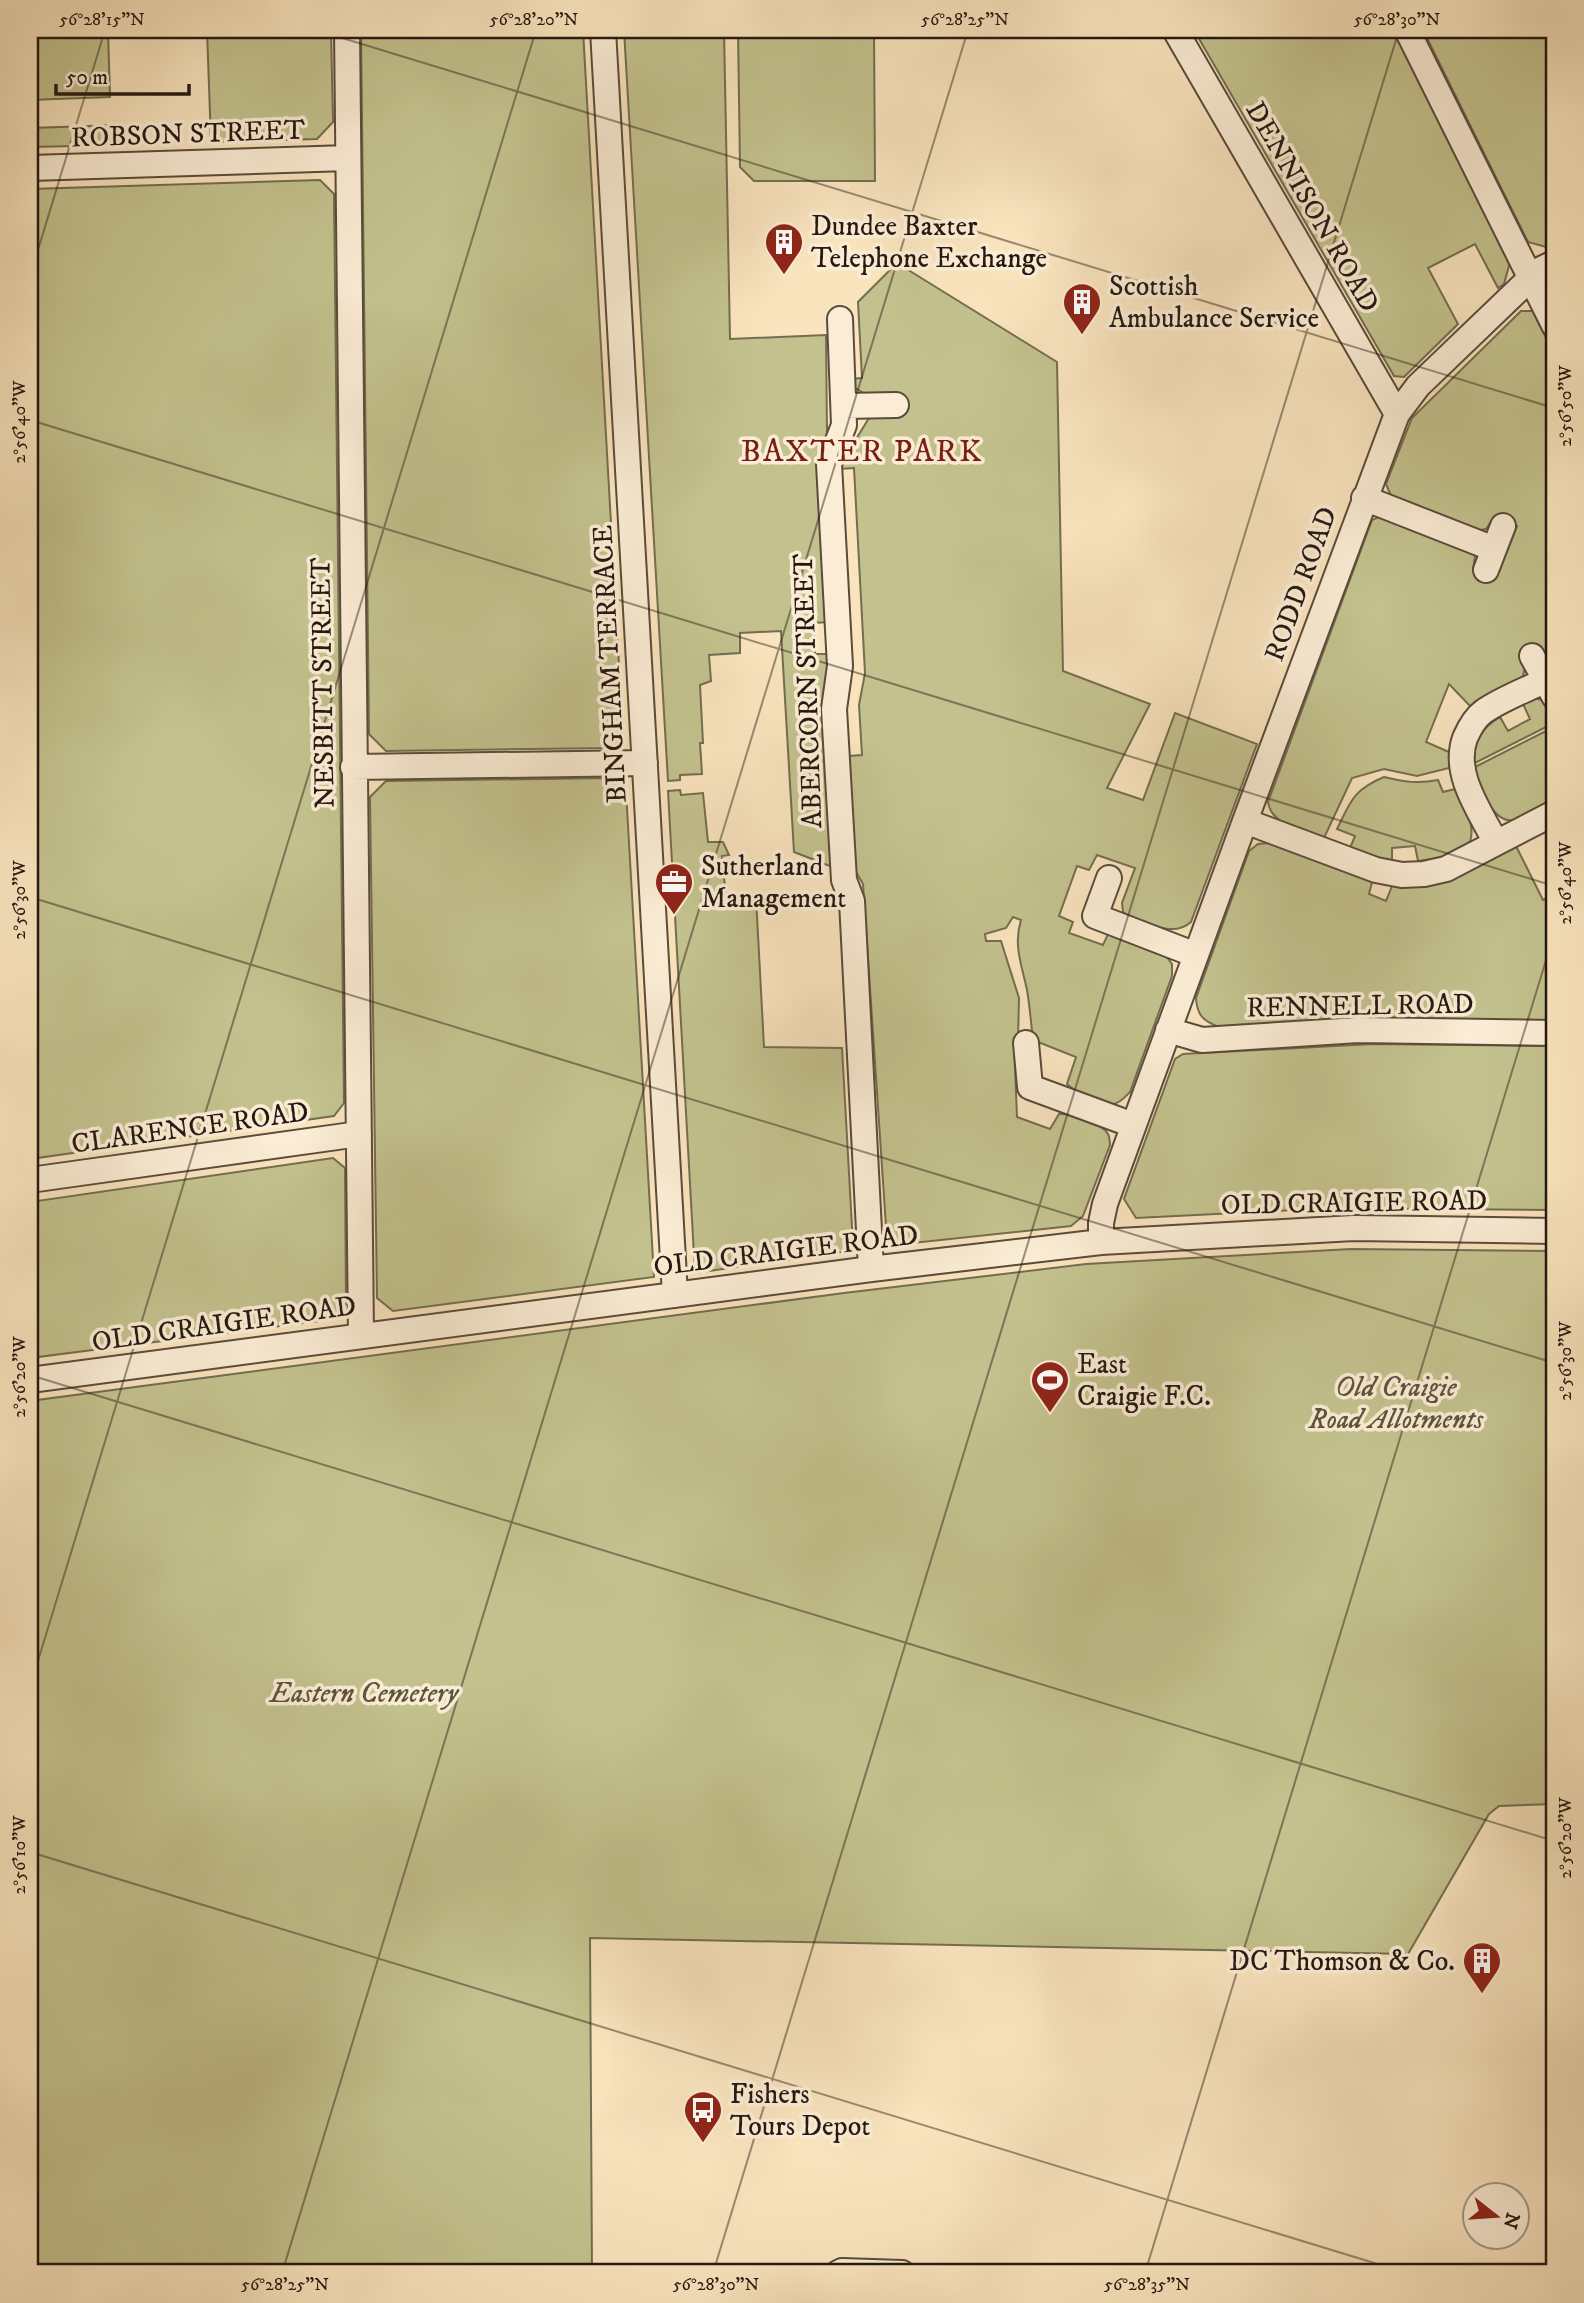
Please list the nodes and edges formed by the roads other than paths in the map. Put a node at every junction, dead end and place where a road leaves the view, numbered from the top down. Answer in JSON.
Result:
{"nodes":[{"id":1,"x":347,"y":30,"type":"edge"},
{"id":2,"x":603,"y":30,"type":"edge"},
{"id":3,"x":1175,"y":30,"type":"edge"},
{"id":4,"x":1408,"y":30,"type":"edge"},
{"id":5,"x":348,"y":158,"type":"junction"},
{"id":6,"x":30,"y":168,"type":"edge"},
{"id":7,"x":1554,"y":262,"type":"edge"},
{"id":8,"x":1531,"y":279,"type":"junction"},
{"id":9,"x":840,"y":319,"type":"dead end"},
{"id":10,"x":1554,"y":324,"type":"edge"},
{"id":11,"x":896,"y":405,"type":"dead end"},
{"id":12,"x":844,"y":406,"type":"junction"},
{"id":13,"x":1397,"y":414,"type":"junction"},
{"id":14,"x":1364,"y":498,"type":"junction"},
{"id":15,"x":1494,"y":548,"type":"dead end"},
{"id":16,"x":1532,"y":656,"type":"dead end"},
{"id":17,"x":1550,"y":688,"type":"edge"},
{"id":18,"x":645,"y":763,"type":"junction"},
{"id":19,"x":353,"y":767,"type":"junction"},
{"id":20,"x":1554,"y":813,"type":"edge"},
{"id":21,"x":1245,"y":821,"type":"junction"},
{"id":22,"x":1496,"y":843,"type":"junction"},
{"id":23,"x":1109,"y":878,"type":"dead end"},
{"id":24,"x":1196,"y":954,"type":"junction"},
{"id":25,"x":1168,"y":1030,"type":"junction"},
{"id":26,"x":1554,"y":1033,"type":"edge"},
{"id":27,"x":1026,"y":1043,"type":"dead end"},
{"id":28,"x":1133,"y":1125,"type":"junction"},
{"id":29,"x":359,"y":1134,"type":"junction"},
{"id":30,"x":30,"y":1180,"type":"edge"},
{"id":31,"x":1554,"y":1231,"type":"edge"},
{"id":32,"x":1101,"y":1242,"type":"junction"},
{"id":33,"x":871,"y":1269,"type":"junction"},
{"id":34,"x":675,"y":1295,"type":"junction"},
{"id":35,"x":361,"y":1336,"type":"junction"},
{"id":36,"x":30,"y":1380,"type":"edge"},
{"id":37,"x":838,"y":2273,"type":"edge"},
{"id":38,"x":902,"y":2273,"type":"edge"}],
"edges":[{"from":1,"to":5,"type":"street","name":"NESBITT STREET"},
{"from":2,"to":18,"type":"street","name":"BINGHAM TERRACE"},
{"from":3,"to":13,"type":"street","name":"DENNISON ROAD"},
{"from":4,"to":8,"type":"street"},
{"from":5,"to":6,"type":"street","name":"ROBSON STREET"},
{"from":5,"to":19,"type":"street","name":"NESBITT STREET"},
{"from":7,"to":8,"type":"street","name":"RODD ROAD"},
{"from":8,"to":10,"type":"street"},
{"from":8,"to":13,"type":"street","name":"RODD ROAD"},
{"from":9,"to":12,"type":"street","name":"ABERCORN STREET"},
{"from":11,"to":12,"type":"street"},
{"from":12,"to":33,"type":"street","name":"ABERCORN STREET"},
{"from":13,"to":14,"type":"street","name":"RODD ROAD"},
{"from":14,"to":15,"type":"street"},
{"from":14,"to":21,"type":"street","name":"RODD ROAD"},
{"from":16,"to":17,"type":"street"},
{"from":17,"to":22,"type":"street"},
{"from":18,"to":19,"type":"street"},
{"from":18,"to":34,"type":"street","name":"BINGHAM TERRACE"},
{"from":19,"to":29,"type":"street","name":"NESBITT STREET"},
{"from":20,"to":22,"type":"street"},
{"from":21,"to":22,"type":"street"},
{"from":21,"to":24,"type":"street","name":"RODD ROAD"},
{"from":23,"to":24,"type":"street"},
{"from":24,"to":25,"type":"street","name":"RODD ROAD"},
{"from":25,"to":26,"type":"street","name":"RENNELL ROAD"},
{"from":25,"to":28,"type":"street","name":"RODD ROAD"},
{"from":27,"to":28,"type":"street"},
{"from":28,"to":32,"type":"street","name":"RODD ROAD"},
{"from":29,"to":30,"type":"street","name":"CLARENCE ROAD"},
{"from":29,"to":35,"type":"street","name":"NESBITT STREET"},
{"from":31,"to":32,"type":"street","name":"OLD CRAIGIE ROAD"},
{"from":32,"to":33,"type":"street","name":"OLD CRAIGIE ROAD"},
{"from":33,"to":34,"type":"street","name":"OLD CRAIGIE ROAD"},
{"from":34,"to":35,"type":"street","name":"OLD CRAIGIE ROAD"},
{"from":35,"to":36,"type":"street","name":"OLD CRAIGIE ROAD"},
{"from":37,"to":38,"type":"street"}]}
